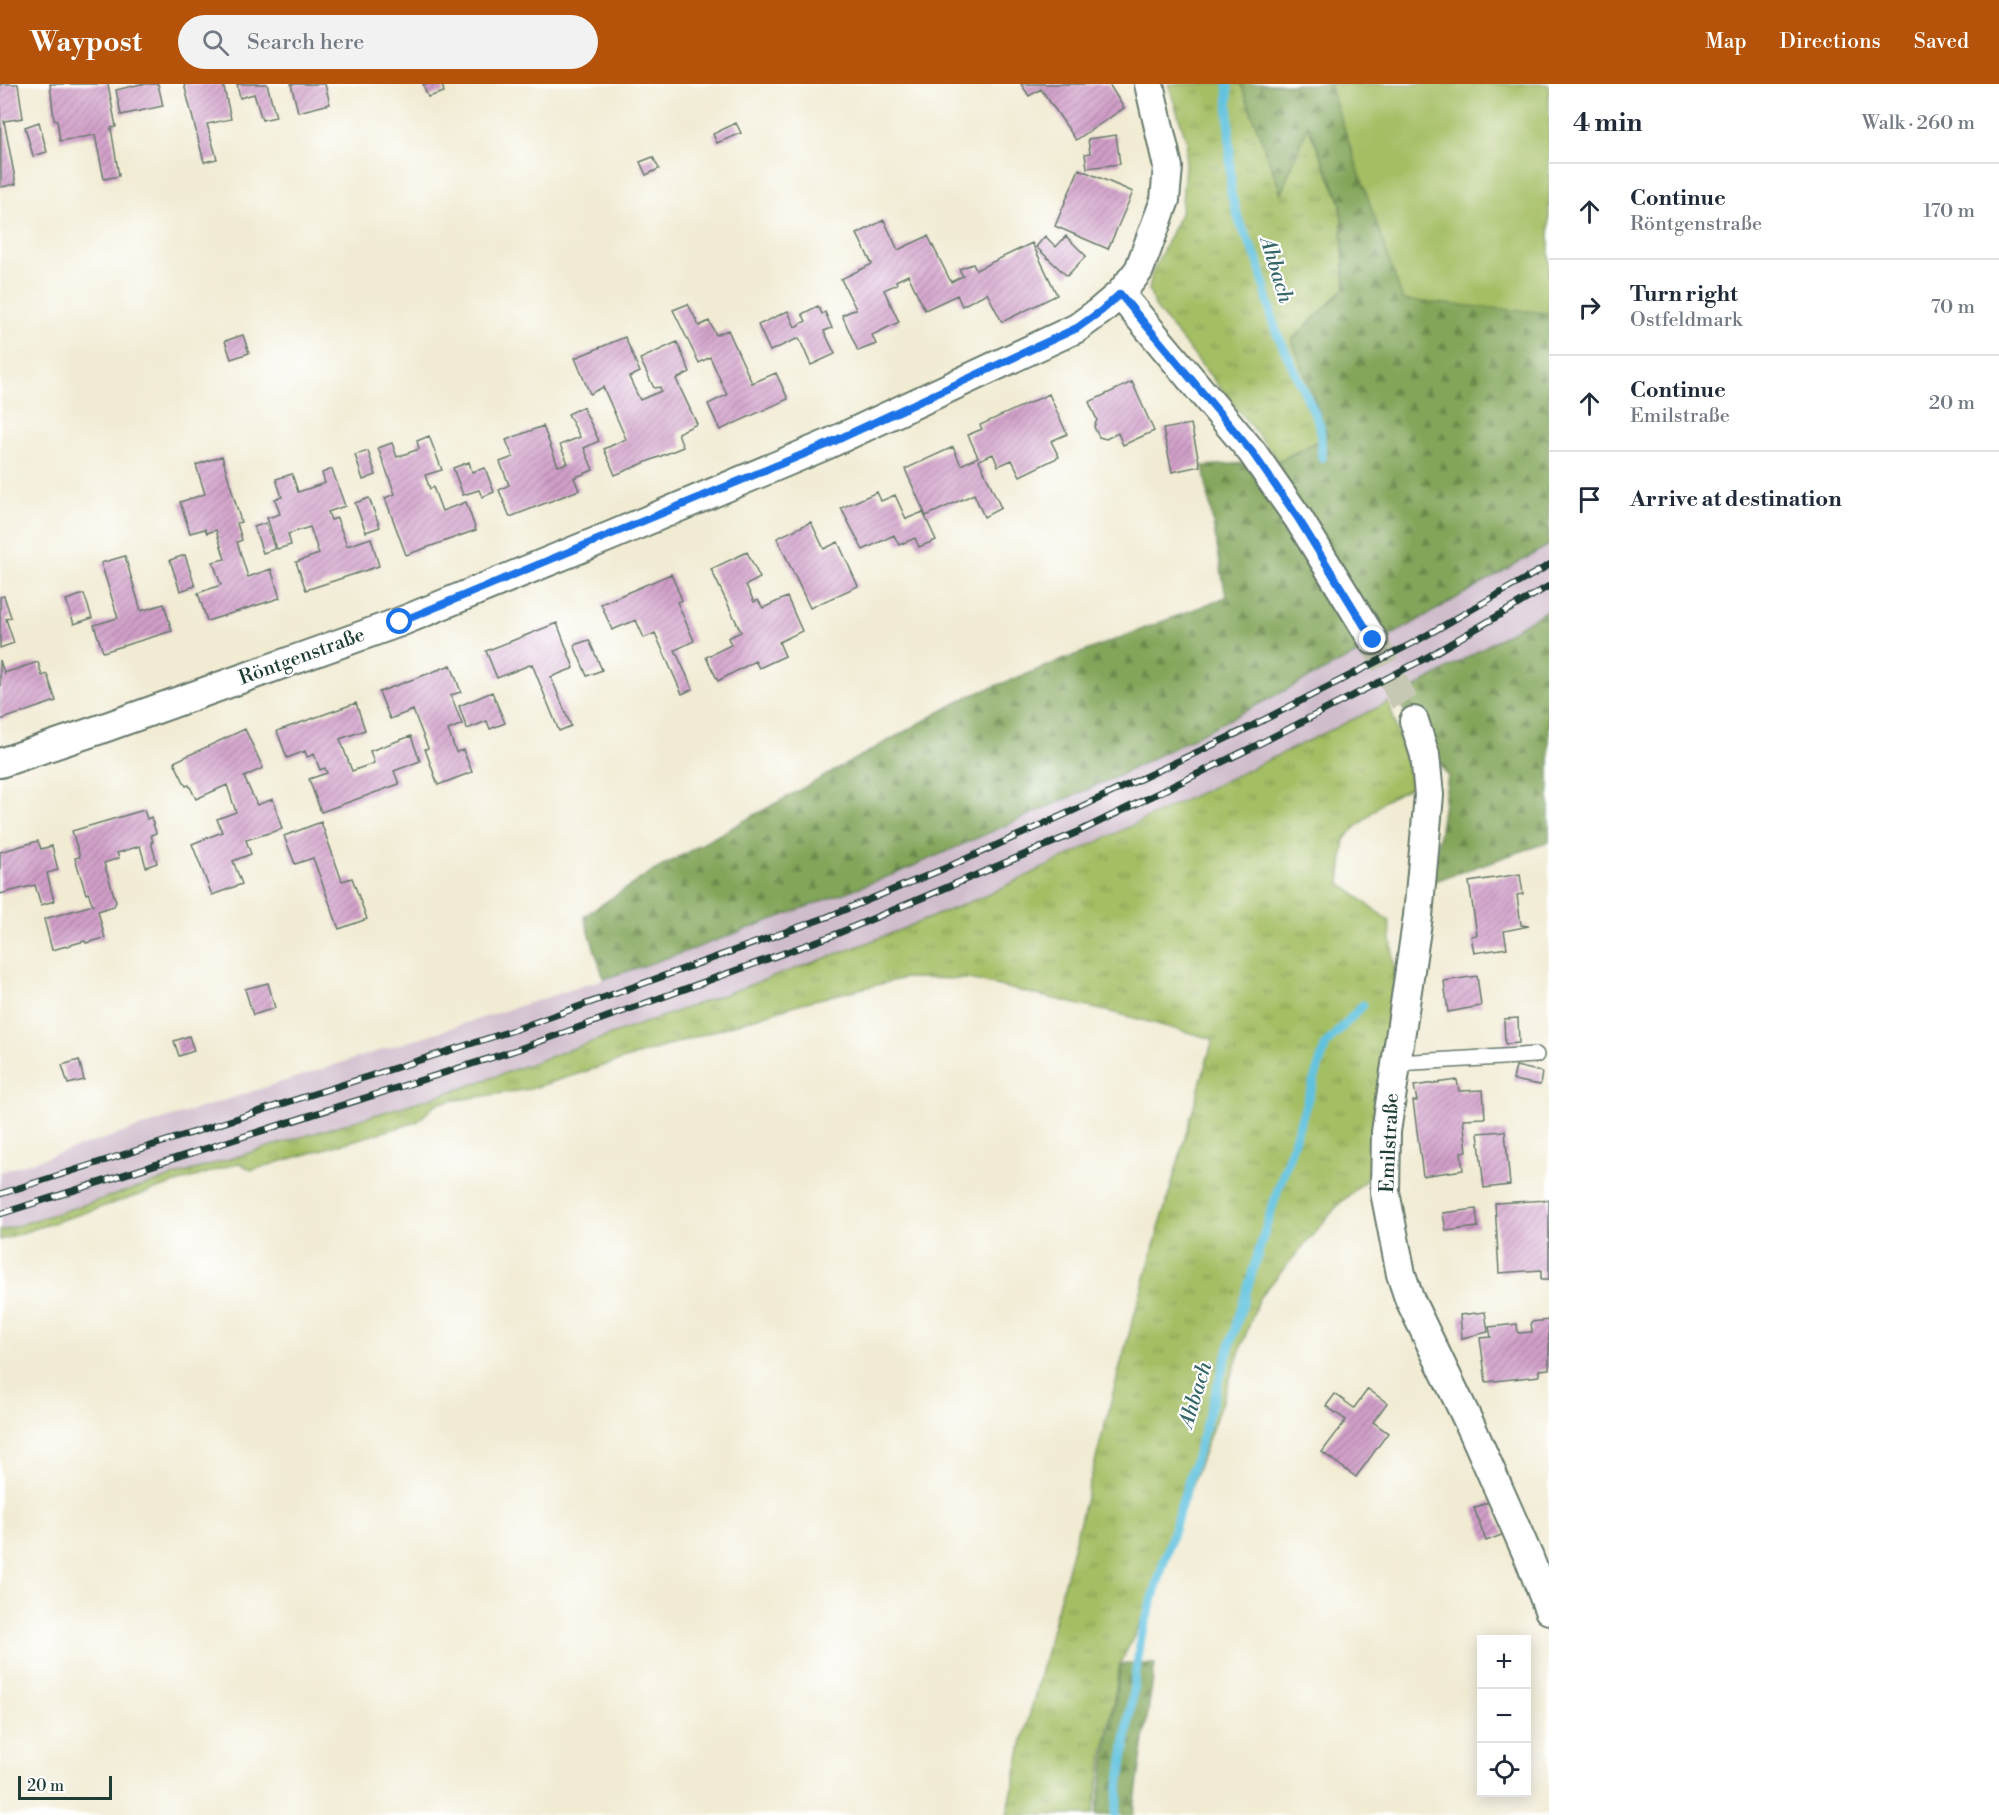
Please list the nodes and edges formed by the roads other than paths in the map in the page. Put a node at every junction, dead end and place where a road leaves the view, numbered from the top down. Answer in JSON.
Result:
{"nodes":[{"id":1,"x":1149,"y":84,"type":"edge"},
{"id":2,"x":1120,"y":294,"type":"junction"},
{"id":3,"x":1373,"y":640,"type":"tunnel mouth"},
{"id":4,"x":1414,"y":721,"type":"tunnel mouth"},
{"id":5,"x":0,"y":762,"type":"edge"},
{"id":6,"x":1536,"y":1055,"type":"dead end"},
{"id":7,"x":1396,"y":1062,"type":"junction"},
{"id":8,"x":1549,"y":1610,"type":"edge"}],
"edges":[{"from":1,"to":2,"type":"street","name":"Röntgenstraße"},
{"from":2,"to":3,"type":"street"},
{"from":2,"to":5,"type":"street","name":"Röntgenstraße"},
{"from":4,"to":7,"type":"street","name":"Emilstraße"},
{"from":6,"to":7,"type":"lane"},
{"from":7,"to":8,"type":"street","name":"Emilstraße"}]}
